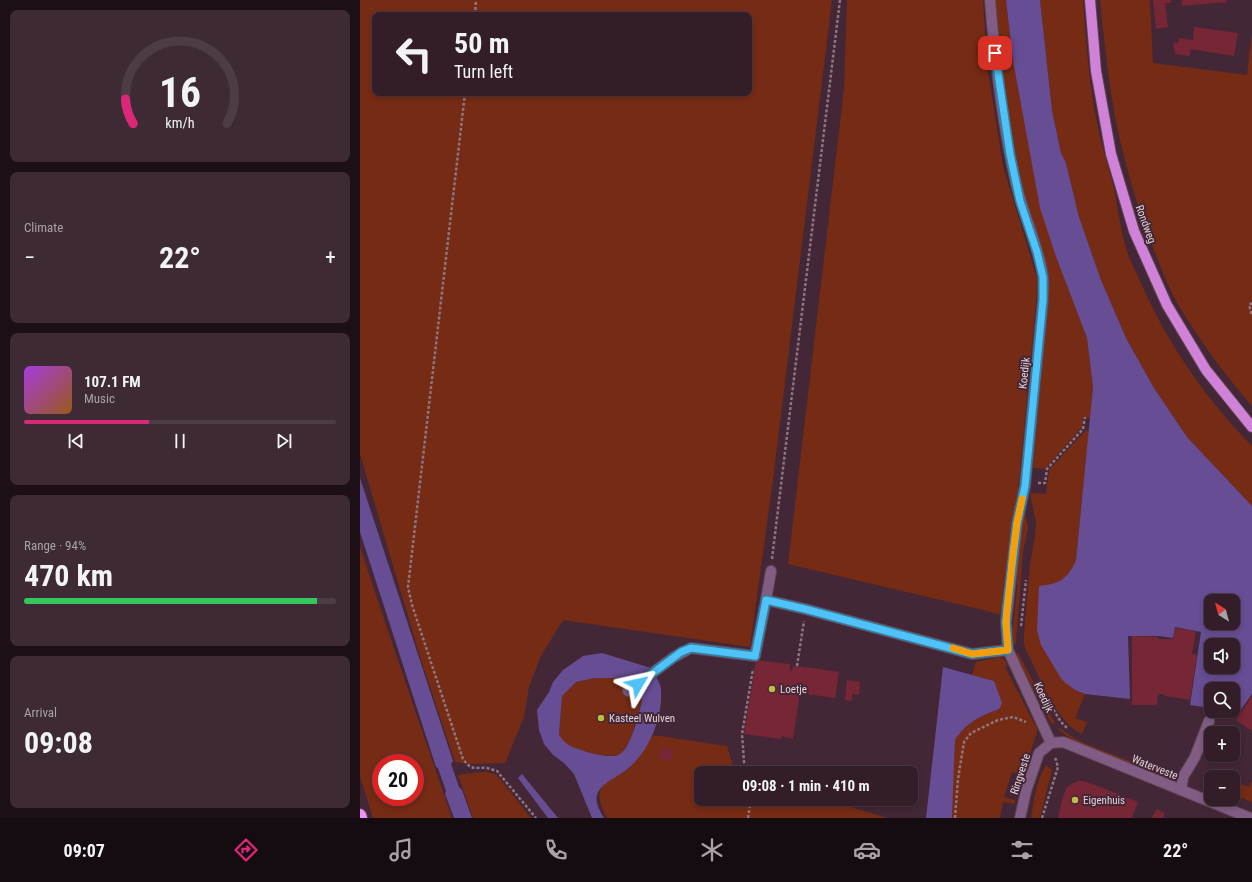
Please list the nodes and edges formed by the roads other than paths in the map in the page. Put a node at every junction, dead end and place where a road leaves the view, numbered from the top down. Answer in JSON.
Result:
{"nodes":[{"id":1,"x":990,"y":0,"type":"edge"},
{"id":2,"x":1090,"y":0,"type":"edge"},
{"id":3,"x":1252,"y":427,"type":"edge"},
{"id":4,"x":771,"y":571,"type":"road end"},
{"id":5,"x":766,"y":600,"type":"junction"},
{"id":6,"x":1008,"y":650,"type":"junction"},
{"id":7,"x":628,"y":691,"type":"dead end"},
{"id":8,"x":1210,"y":721,"type":"dead end"},
{"id":9,"x":1051,"y":743,"type":"junction"},
{"id":10,"x":1181,"y":790,"type":"junction"},
{"id":11,"x":1020,"y":818,"type":"edge"},
{"id":12,"x":1250,"y":818,"type":"edge"}],
"edges":[{"from":1,"to":6,"type":"street","name":"Koedijk"},
{"from":2,"to":3,"type":"main road","name":"Rondweg"},
{"from":4,"to":5,"type":"street"},
{"from":5,"to":6,"type":"street"},
{"from":5,"to":7,"type":"street"},
{"from":6,"to":9,"type":"street","name":"Koedijk"},
{"from":8,"to":10,"type":"street"},
{"from":9,"to":10,"type":"street","name":"Waterveste"},
{"from":9,"to":11,"type":"street","name":"Ringveste"},
{"from":10,"to":12,"type":"street","name":"Waterveste"}]}
